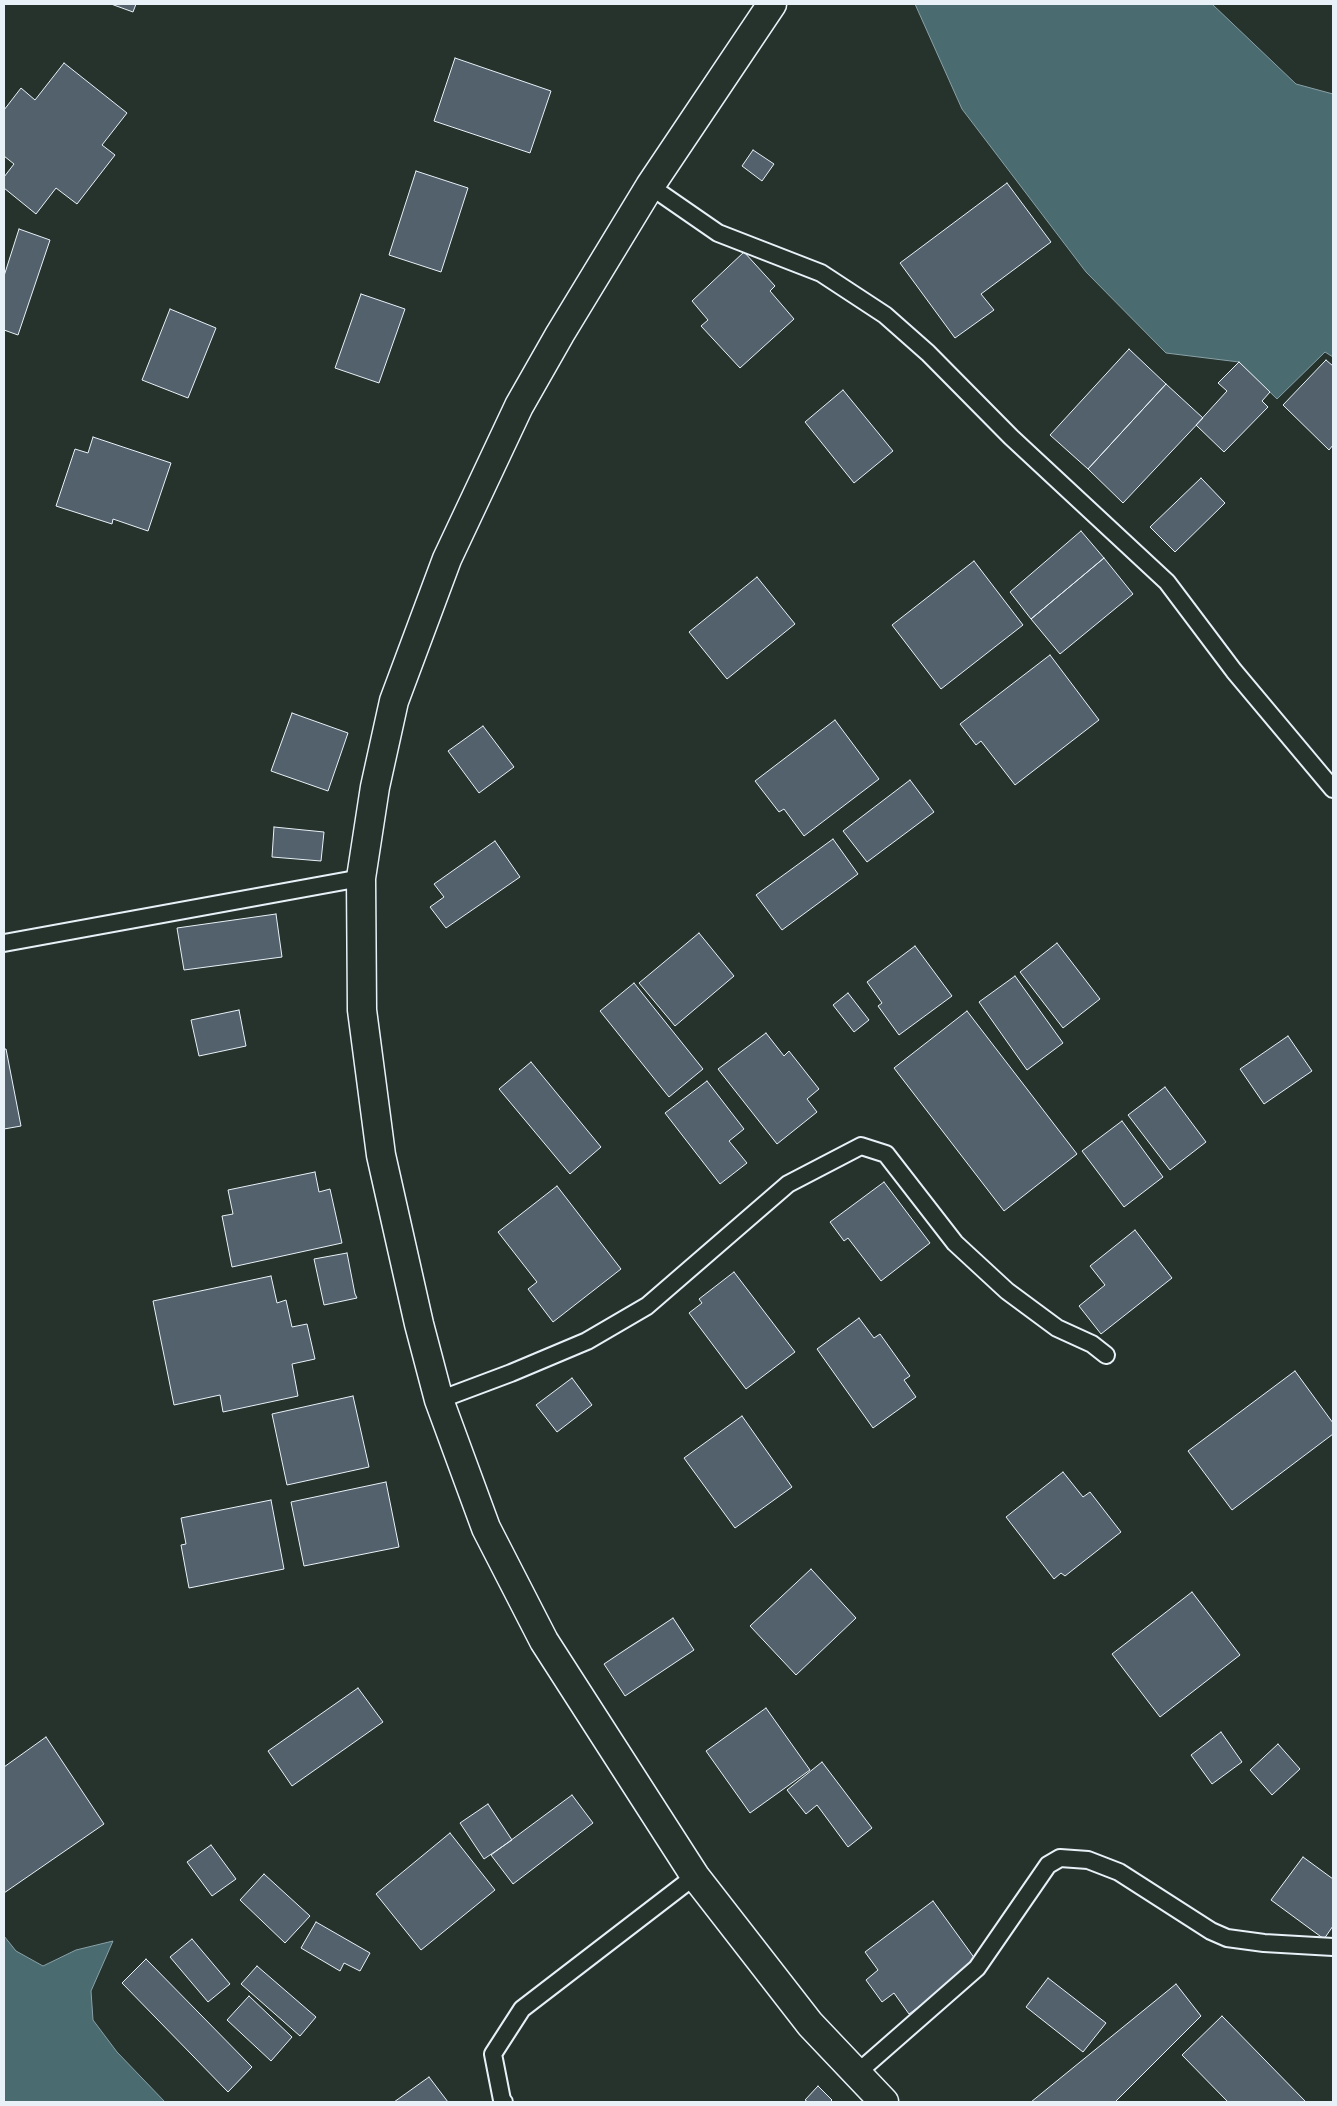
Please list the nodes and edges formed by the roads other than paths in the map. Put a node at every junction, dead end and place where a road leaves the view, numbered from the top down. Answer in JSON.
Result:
{"nodes":[{"id":1,"x":772,"y":4,"type":"edge"},
{"id":2,"x":650,"y":186,"type":"junction"},
{"id":3,"x":1333,"y":789,"type":"edge"},
{"id":4,"x":362,"y":878,"type":"junction"},
{"id":5,"x":4,"y":943,"type":"edge"},
{"id":6,"x":1106,"y":1355,"type":"dead end"},
{"id":7,"x":438,"y":1400,"type":"junction"},
{"id":8,"x":695,"y":1876,"type":"junction"},
{"id":9,"x":1333,"y":1947,"type":"edge"},
{"id":10,"x":856,"y":2074,"type":"junction"},
{"id":11,"x":504,"y":2102,"type":"edge"},
{"id":12,"x":884,"y":2102,"type":"edge"}],
"edges":[{"from":1,"to":2,"type":"street"},
{"from":2,"to":3,"type":"lane"},
{"from":2,"to":4,"type":"street"},
{"from":4,"to":5,"type":"lane"},
{"from":4,"to":7,"type":"street"},
{"from":6,"to":7,"type":"lane"},
{"from":7,"to":8,"type":"street"},
{"from":8,"to":10,"type":"street"},
{"from":8,"to":11,"type":"lane"},
{"from":9,"to":10,"type":"lane"},
{"from":10,"to":12,"type":"street"}]}
